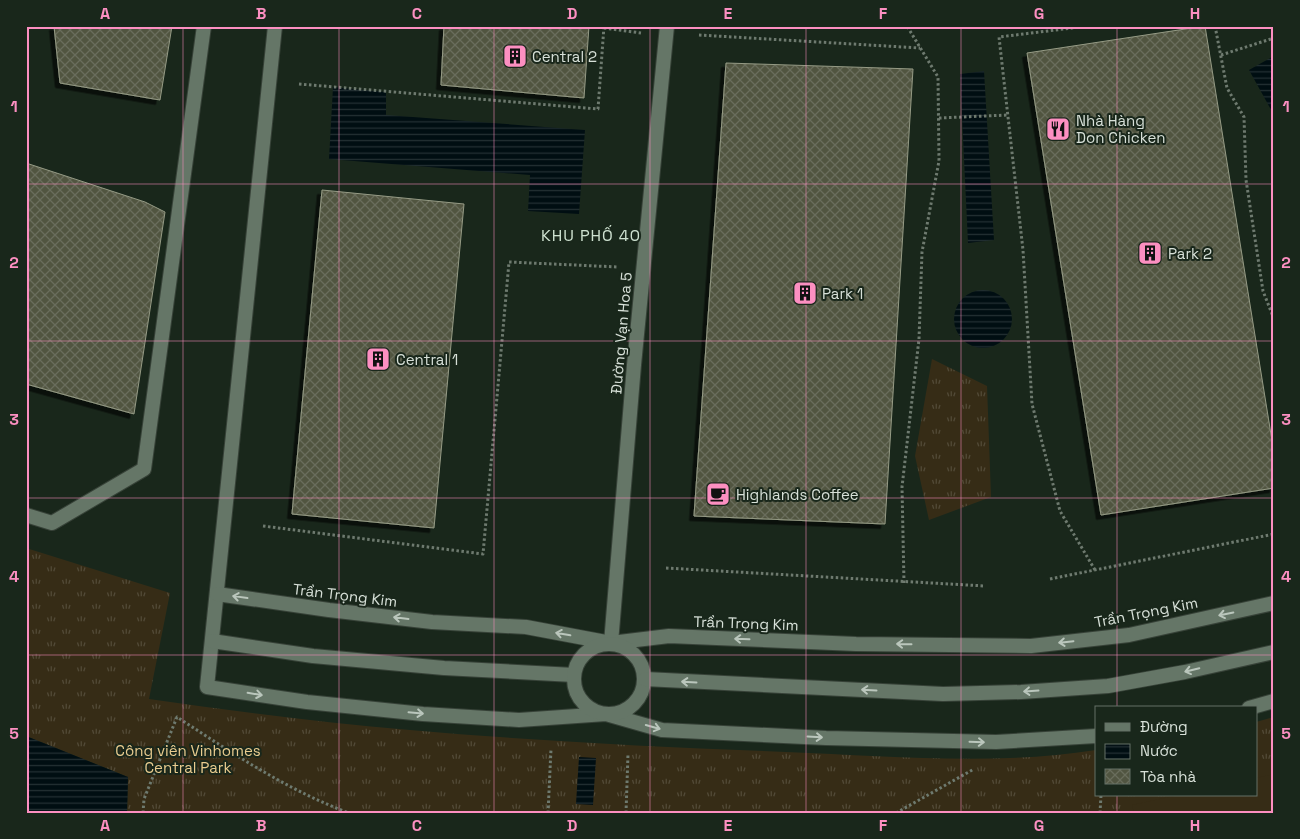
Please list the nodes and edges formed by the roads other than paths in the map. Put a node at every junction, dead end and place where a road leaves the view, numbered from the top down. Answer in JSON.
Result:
{"nodes":[{"id":1,"x":204,"y":26,"type":"edge"},
{"id":2,"x":275,"y":26,"type":"edge"},
{"id":3,"x":667,"y":26,"type":"edge"},
{"id":4,"x":26,"y":515,"type":"edge"},
{"id":5,"x":217,"y":594,"type":"junction"},
{"id":6,"x":1274,"y":603,"type":"edge"},
{"id":7,"x":212,"y":641,"type":"junction"},
{"id":8,"x":611,"y":643,"type":"junction"},
{"id":9,"x":1274,"y":652,"type":"edge"},
{"id":10,"x":574,"y":675,"type":"junction"},
{"id":11,"x":644,"y":679,"type":"junction"},
{"id":12,"x":1274,"y":701,"type":"edge"},
{"id":13,"x":1256,"y":706,"type":"edge"},
{"id":14,"x":606,"y":714,"type":"junction"},
{"id":15,"x":1095,"y":736,"type":"edge"}],
"edges":[{"from":1,"to":4,"type":"street"},
{"from":2,"to":5,"type":"street"},
{"from":3,"to":8,"type":"street","name":"Đường Vạn Hoa 5"},
{"from":5,"to":7,"type":"street"},
{"from":8,"to":5,"type":"street","name":"Trần Trọng Kim","one_way":true},
{"from":6,"to":8,"type":"street","name":"Trần Trọng Kim","one_way":true},
{"from":7,"to":10,"type":"street"},
{"from":7,"to":14,"type":"street","one_way":true},
{"from":8,"to":10,"type":"street"},
{"from":8,"to":11,"type":"street"},
{"from":9,"to":11,"type":"street","one_way":true},
{"from":10,"to":14,"type":"street"},
{"from":11,"to":14,"type":"street"},
{"from":12,"to":13,"type":"street"},
{"from":14,"to":15,"type":"street","one_way":true}]}
